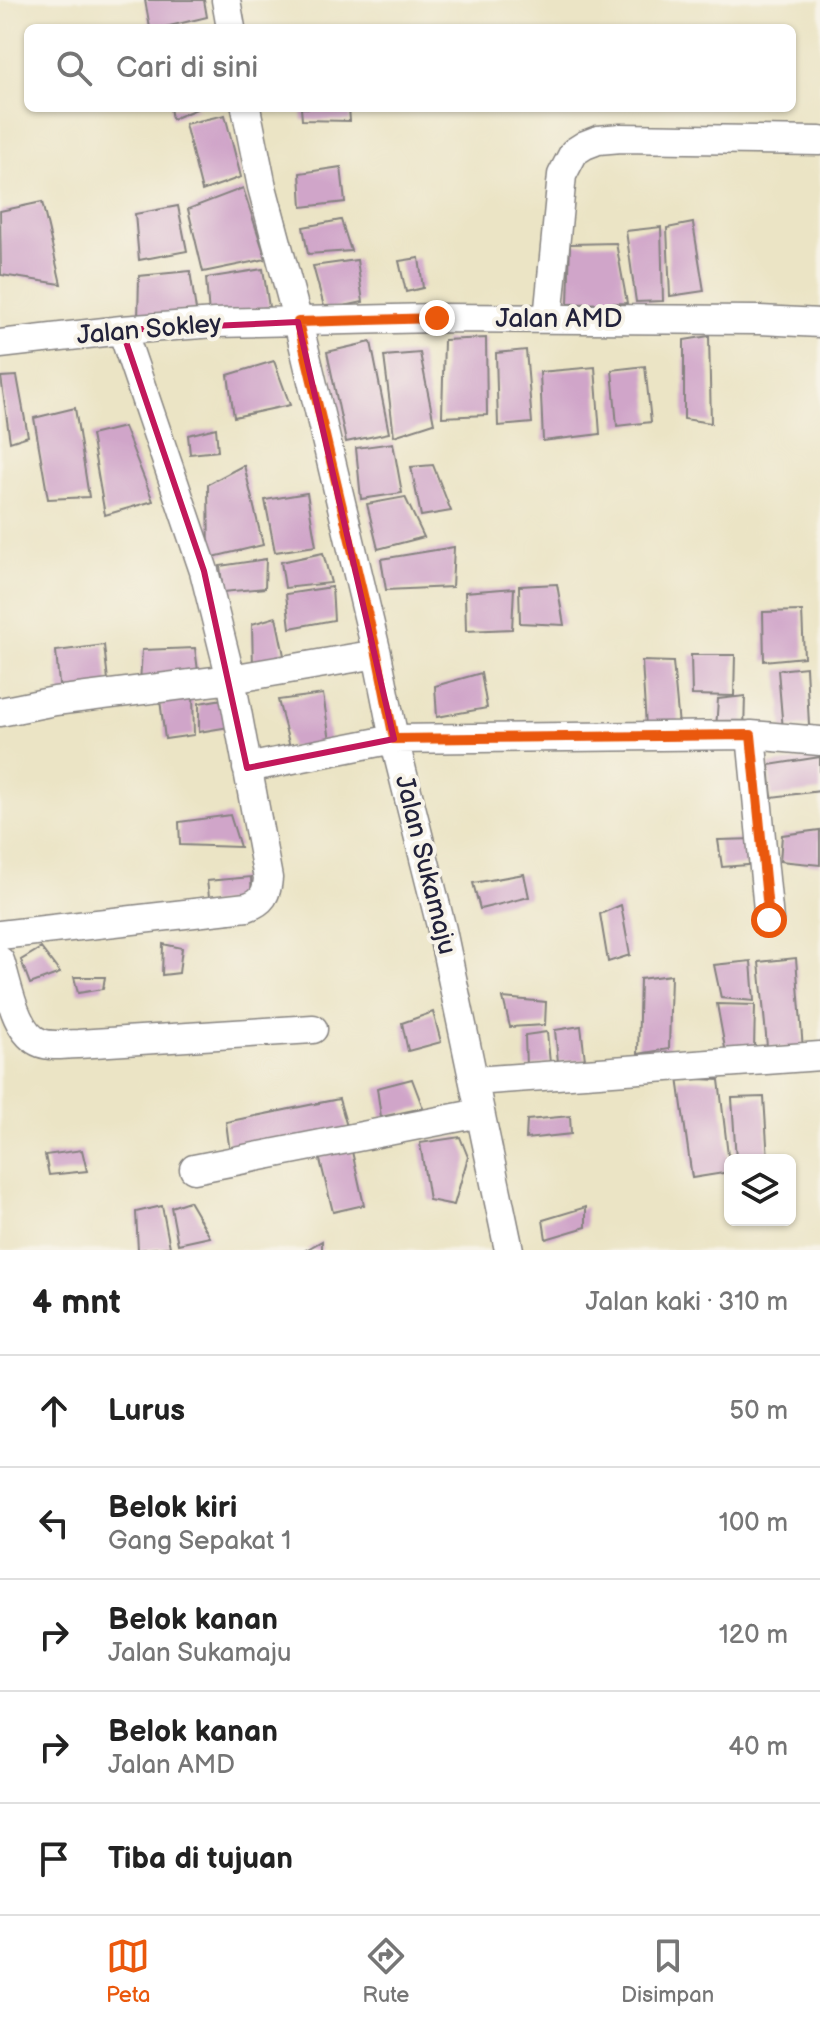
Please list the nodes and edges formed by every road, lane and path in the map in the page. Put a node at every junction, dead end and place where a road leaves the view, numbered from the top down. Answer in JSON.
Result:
{"nodes":[{"id":1,"x":226,"y":0,"type":"edge"},
{"id":2,"x":230,"y":24,"type":"edge"},
{"id":3,"x":247,"y":112,"type":"edge"},
{"id":4,"x":820,"y":141,"type":"edge"},
{"id":5,"x":548,"y":319,"type":"junction"},
{"id":6,"x":298,"y":322,"type":"junction"},
{"id":7,"x":820,"y":323,"type":"edge"},
{"id":8,"x":122,"y":330,"type":"junction"},
{"id":9,"x":0,"y":344,"type":"edge"},
{"id":10,"x":377,"y":654,"type":"junction"},
{"id":11,"x":231,"y":679,"type":"junction"},
{"id":12,"x":0,"y":712,"type":"edge"},
{"id":13,"x":751,"y":735,"type":"junction"},
{"id":14,"x":394,"y":739,"type":"junction"},
{"id":15,"x":820,"y":741,"type":"edge"},
{"id":16,"x":247,"y":768,"type":"junction"},
{"id":17,"x":769,"y":920,"type":"dead end"},
{"id":18,"x":0,"y":935,"type":"edge"},
{"id":19,"x":0,"y":961,"type":"edge"},
{"id":20,"x":313,"y":1029,"type":"dead end"},
{"id":21,"x":820,"y":1056,"type":"edge"},
{"id":22,"x":475,"y":1081,"type":"junction"},
{"id":23,"x":480,"y":1113,"type":"junction"},
{"id":24,"x":194,"y":1169,"type":"dead end"},
{"id":25,"x":509,"y":1250,"type":"edge"}],
"edges":[{"from":1,"to":2,"type":"street"},
{"from":3,"to":6,"type":"street","name":"Jalan Sukamaju"},
{"from":4,"to":5,"type":"street"},
{"from":5,"to":6,"type":"street","name":"Jalan AMD"},
{"from":5,"to":7,"type":"street","name":"Jalan AMD"},
{"from":6,"to":8,"type":"street","name":"Jalan Sokley"},
{"from":6,"to":10,"type":"street","name":"Jalan Sukamaju"},
{"from":8,"to":9,"type":"street","name":"Jalan Sokley"},
{"from":8,"to":11,"type":"street"},
{"from":10,"to":11,"type":"street"},
{"from":10,"to":14,"type":"street","name":"Jalan Sukamaju"},
{"from":11,"to":12,"type":"street"},
{"from":11,"to":16,"type":"street"},
{"from":13,"to":14,"type":"street"},
{"from":13,"to":15,"type":"street"},
{"from":13,"to":17,"type":"street"},
{"from":14,"to":16,"type":"street"},
{"from":14,"to":22,"type":"street","name":"Jalan Sukamaju"},
{"from":16,"to":18,"type":"street"},
{"from":19,"to":20,"type":"street"},
{"from":21,"to":22,"type":"street"},
{"from":22,"to":23,"type":"street","name":"Jalan Sukamaju"},
{"from":23,"to":24,"type":"street"},
{"from":23,"to":25,"type":"street","name":"Jalan Sukamaju"}]}
